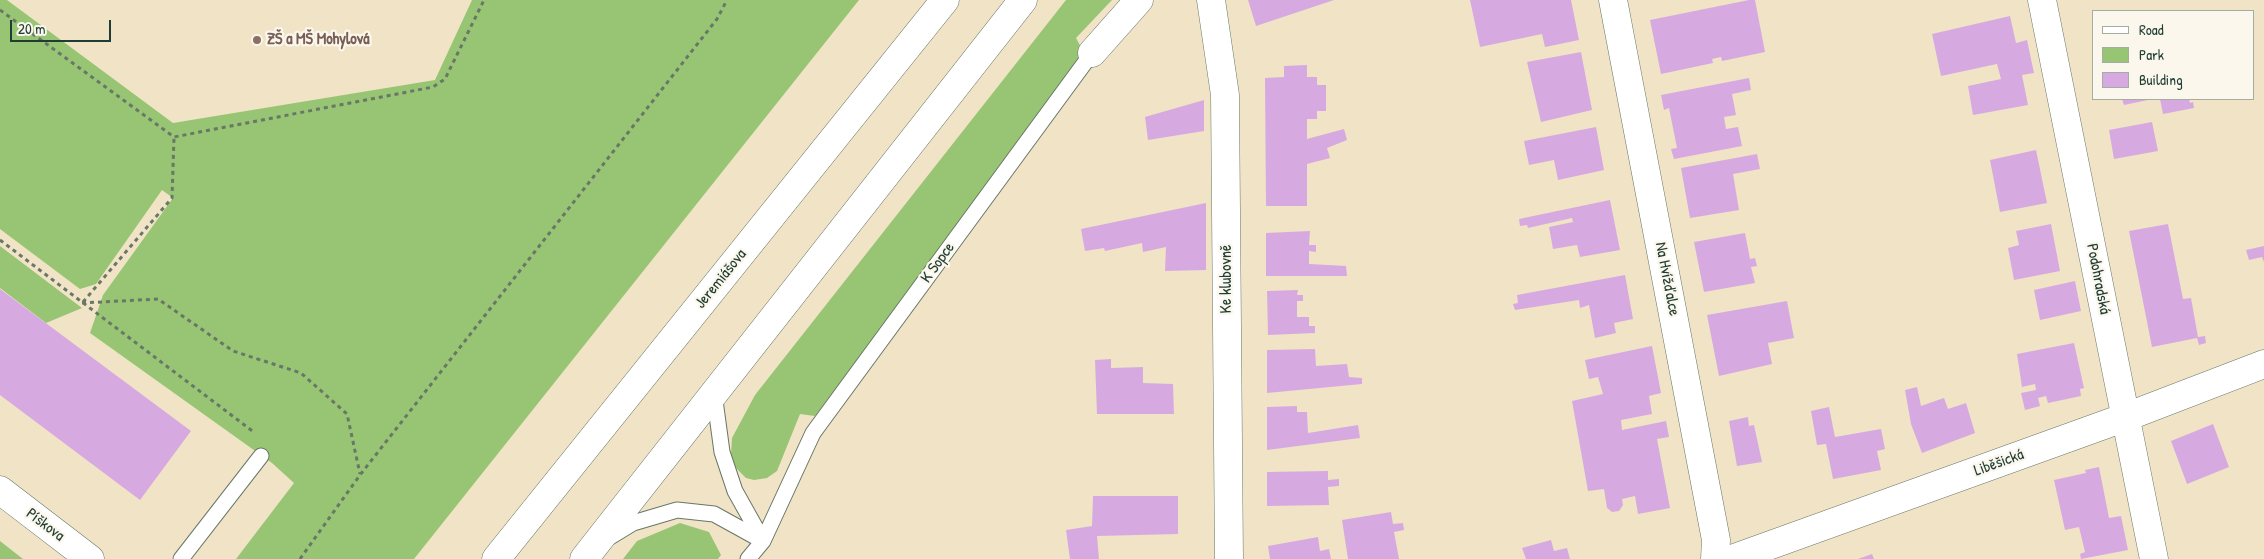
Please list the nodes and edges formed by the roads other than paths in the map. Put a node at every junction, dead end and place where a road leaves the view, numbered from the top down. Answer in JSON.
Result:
{"nodes":[{"id":1,"x":945,"y":0,"type":"edge"},
{"id":2,"x":1023,"y":0,"type":"edge"},
{"id":3,"x":1139,"y":0,"type":"edge"},
{"id":4,"x":1211,"y":0,"type":"edge"},
{"id":5,"x":1614,"y":0,"type":"edge"},
{"id":6,"x":2042,"y":0,"type":"edge"},
{"id":7,"x":1092,"y":53,"type":"joint"},
{"id":8,"x":2264,"y":364,"type":"edge"},
{"id":9,"x":714,"y":391,"type":"junction"},
{"id":10,"x":2126,"y":418,"type":"junction"},
{"id":11,"x":261,"y":456,"type":"road end"},
{"id":12,"x":0,"y":490,"type":"edge"},
{"id":13,"x":763,"y":541,"type":"junction"},
{"id":14,"x":588,"y":553,"type":"edge"},
{"id":15,"x":90,"y":559,"type":"edge"},
{"id":16,"x":182,"y":559,"type":"edge"},
{"id":17,"x":496,"y":559,"type":"edge"},
{"id":18,"x":748,"y":559,"type":"edge"},
{"id":19,"x":1229,"y":559,"type":"edge"},
{"id":20,"x":1715,"y":559,"type":"edge"},
{"id":21,"x":1732,"y":559,"type":"edge"},
{"id":22,"x":2154,"y":559,"type":"edge"}],
"edges":[{"from":1,"to":17,"type":"street","name":"Jeremiášova"},
{"from":2,"to":9,"type":"street"},
{"from":3,"to":7,"type":"street","name":"K Sopce"},
{"from":4,"to":19,"type":"street","name":"Ke klubovně"},
{"from":5,"to":20,"type":"street","name":"Na Hvížďalce"},
{"from":6,"to":10,"type":"street","name":"Podohradská"},
{"from":7,"to":13,"type":"lane","name":"K Sopce"},
{"from":8,"to":10,"type":"street","name":"Liběšická"},
{"from":9,"to":13,"type":"lane"},
{"from":9,"to":14,"type":"street"},
{"from":10,"to":21,"type":"street","name":"Liběšická"},
{"from":10,"to":22,"type":"street","name":"Podohradská"},
{"from":11,"to":16,"type":"lane"},
{"from":12,"to":15,"type":"street","name":"Píškova"},
{"from":13,"to":14,"type":"lane"},
{"from":13,"to":18,"type":"lane","name":"K Sopce"}]}
